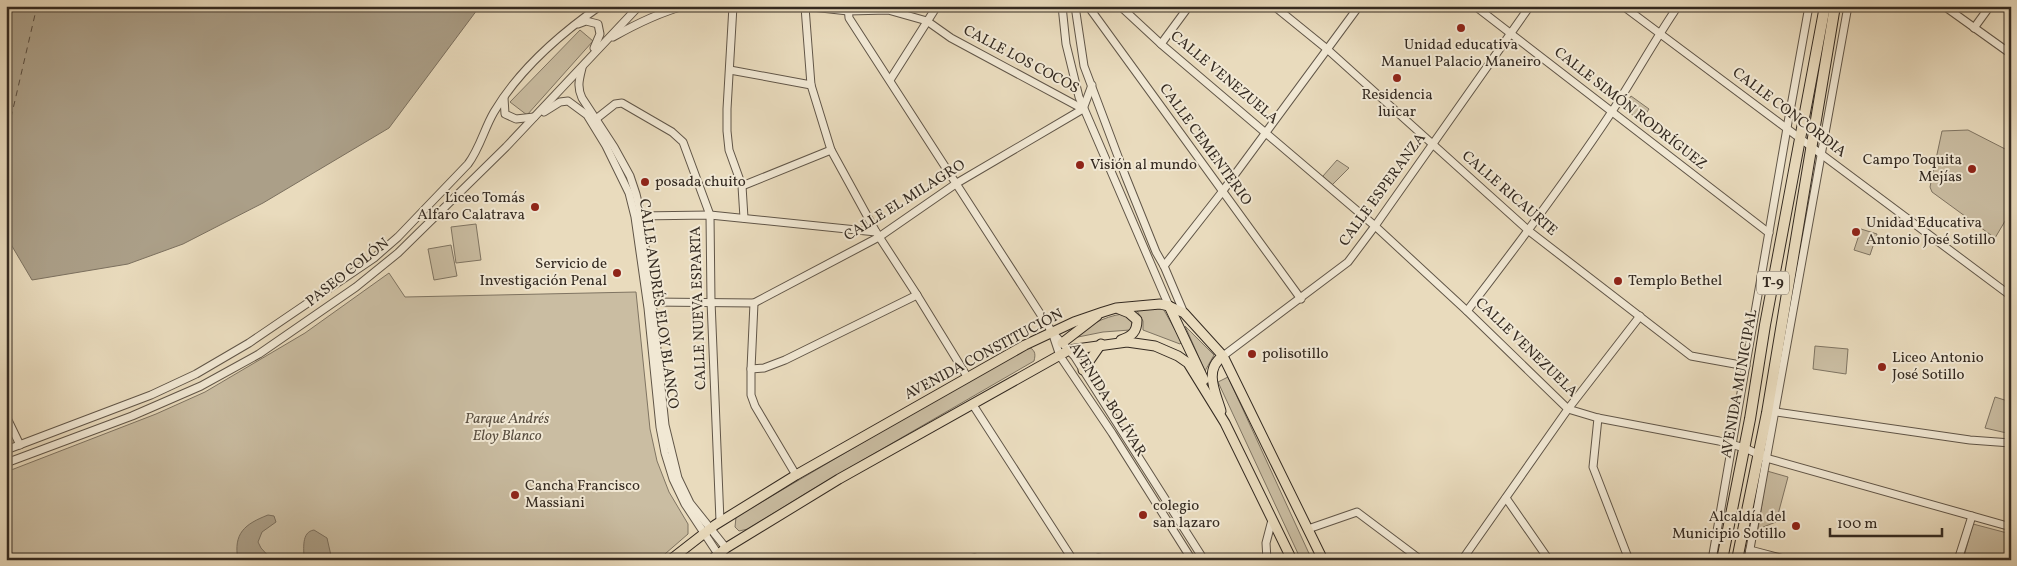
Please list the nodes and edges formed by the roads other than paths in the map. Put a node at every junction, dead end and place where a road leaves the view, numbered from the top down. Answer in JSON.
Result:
{"nodes":[{"id":1,"x":600,"y":6,"type":"edge"},
{"id":2,"x":639,"y":6,"type":"edge"},
{"id":3,"x":684,"y":6,"type":"edge"},
{"id":4,"x":733,"y":6,"type":"edge"},
{"id":5,"x":804,"y":6,"type":"edge"},
{"id":6,"x":936,"y":6,"type":"edge"},
{"id":7,"x":1062,"y":6,"type":"edge"},
{"id":8,"x":1074,"y":6,"type":"edge"},
{"id":9,"x":1088,"y":6,"type":"edge"},
{"id":10,"x":1120,"y":6,"type":"edge"},
{"id":11,"x":1189,"y":6,"type":"edge"},
{"id":12,"x":1274,"y":6,"type":"edge"},
{"id":13,"x":1359,"y":6,"type":"edge"},
{"id":14,"x":1475,"y":6,"type":"edge"},
{"id":15,"x":1530,"y":6,"type":"edge"},
{"id":16,"x":1623,"y":6,"type":"edge"},
{"id":17,"x":1678,"y":6,"type":"edge"},
{"id":18,"x":1809,"y":6,"type":"edge"},
{"id":19,"x":1824,"y":6,"type":"edge"},
{"id":20,"x":1835,"y":6,"type":"edge"},
{"id":21,"x":1848,"y":6,"type":"edge"},
{"id":22,"x":1944,"y":6,"type":"edge"},
{"id":23,"x":1990,"y":6,"type":"edge"},
{"id":24,"x":848,"y":8,"type":"edge"},
{"id":25,"x":927,"y":21,"type":"junction"},
{"id":26,"x":575,"y":24,"type":"junction"},
{"id":27,"x":1974,"y":28,"type":"junction"},
{"id":28,"x":1659,"y":33,"type":"junction"},
{"id":29,"x":1512,"y":34,"type":"junction"},
{"id":30,"x":604,"y":43,"type":"junction"},
{"id":31,"x":1160,"y":44,"type":"junction"},
{"id":32,"x":1327,"y":49,"type":"junction"},
{"id":33,"x":2011,"y":54,"type":"edge"},
{"id":34,"x":584,"y":63,"type":"junction"},
{"id":35,"x":730,"y":70,"type":"junction"},
{"id":36,"x":890,"y":80,"type":"junction"},
{"id":37,"x":811,"y":85,"type":"junction"},
{"id":38,"x":1092,"y":85,"type":"junction"},
{"id":39,"x":504,"y":97,"type":"junction"},
{"id":40,"x":1083,"y":109,"type":"junction"},
{"id":41,"x":1612,"y":112,"type":"junction"},
{"id":42,"x":534,"y":117,"type":"junction"},
{"id":43,"x":596,"y":119,"type":"junction"},
{"id":44,"x":1786,"y":128,"type":"junction"},
{"id":45,"x":1266,"y":132,"type":"junction"},
{"id":46,"x":1800,"y":138,"type":"junction"},
{"id":47,"x":1433,"y":146,"type":"junction"},
{"id":48,"x":1811,"y":146,"type":"junction"},
{"id":49,"x":831,"y":150,"type":"junction"},
{"id":50,"x":1821,"y":155,"type":"junction"},
{"id":51,"x":957,"y":183,"type":"junction"},
{"id":52,"x":742,"y":186,"type":"junction"},
{"id":53,"x":1222,"y":192,"type":"junction"},
{"id":54,"x":710,"y":215,"type":"junction"},
{"id":55,"x":638,"y":216,"type":"junction"},
{"id":56,"x":744,"y":218,"type":"junction"},
{"id":57,"x":1376,"y":226,"type":"junction"},
{"id":58,"x":1529,"y":231,"type":"junction"},
{"id":59,"x":1769,"y":233,"type":"junction"},
{"id":60,"x":878,"y":235,"type":"junction"},
{"id":61,"x":1164,"y":266,"type":"junction"},
{"id":62,"x":917,"y":294,"type":"junction"},
{"id":63,"x":2011,"y":296,"type":"edge"},
{"id":64,"x":1301,"y":299,"type":"junction"},
{"id":65,"x":711,"y":301,"type":"junction"},
{"id":66,"x":650,"y":302,"type":"junction"},
{"id":67,"x":754,"y":303,"type":"junction"},
{"id":68,"x":1169,"y":306,"type":"junction"},
{"id":69,"x":1116,"y":308,"type":"junction"},
{"id":70,"x":1467,"y":311,"type":"junction"},
{"id":71,"x":1103,"y":312,"type":"junction"},
{"id":72,"x":1184,"y":313,"type":"junction"},
{"id":73,"x":1640,"y":316,"type":"junction"},
{"id":74,"x":1052,"y":332,"type":"junction"},
{"id":75,"x":1062,"y":343,"type":"junction"},
{"id":76,"x":1104,"y":344,"type":"junction"},
{"id":77,"x":1069,"y":350,"type":"junction"},
{"id":78,"x":1060,"y":356,"type":"junction"},
{"id":79,"x":1223,"y":356,"type":"junction"},
{"id":80,"x":1746,"y":366,"type":"junction"},
{"id":81,"x":752,"y":369,"type":"junction"},
{"id":82,"x":1083,"y":370,"type":"junction"},
{"id":83,"x":968,"y":378,"type":"junction"},
{"id":84,"x":973,"y":405,"type":"junction"},
{"id":85,"x":1568,"y":409,"type":"junction"},
{"id":86,"x":1776,"y":412,"type":"junction"},
{"id":87,"x":6,"y":416,"type":"edge"},
{"id":88,"x":1598,"y":418,"type":"junction"},
{"id":89,"x":1225,"y":423,"type":"junction"},
{"id":90,"x":2011,"y":443,"type":"edge"},
{"id":91,"x":1733,"y":444,"type":"junction"},
{"id":92,"x":20,"y":445,"type":"junction"},
{"id":93,"x":1745,"y":448,"type":"junction"},
{"id":94,"x":6,"y":450,"type":"edge"},
{"id":95,"x":1762,"y":456,"type":"junction"},
{"id":96,"x":6,"y":462,"type":"edge"},
{"id":97,"x":796,"y":475,"type":"junction"},
{"id":98,"x":1506,"y":498,"type":"junction"},
{"id":99,"x":1972,"y":516,"type":"junction"},
{"id":100,"x":1272,"y":520,"type":"junction"},
{"id":101,"x":720,"y":522,"type":"junction"},
{"id":102,"x":2011,"y":527,"type":"edge"},
{"id":103,"x":1308,"y":529,"type":"junction"},
{"id":104,"x":706,"y":531,"type":"junction"},
{"id":105,"x":726,"y":548,"type":"junction"},
{"id":106,"x":1750,"y":550,"type":"junction"},
{"id":107,"x":714,"y":557,"type":"edge"},
{"id":108,"x":670,"y":560,"type":"edge"},
{"id":109,"x":962,"y":560,"type":"edge"},
{"id":110,"x":979,"y":560,"type":"edge"},
{"id":111,"x":1073,"y":560,"type":"edge"},
{"id":112,"x":1090,"y":560,"type":"edge"},
{"id":113,"x":1111,"y":560,"type":"edge"},
{"id":114,"x":1192,"y":560,"type":"edge"},
{"id":115,"x":1204,"y":560,"type":"edge"},
{"id":116,"x":1266,"y":560,"type":"edge"},
{"id":117,"x":1292,"y":560,"type":"edge"},
{"id":118,"x":1323,"y":560,"type":"edge"},
{"id":119,"x":1421,"y":560,"type":"edge"},
{"id":120,"x":1462,"y":560,"type":"edge"},
{"id":121,"x":1549,"y":560,"type":"edge"},
{"id":122,"x":1629,"y":560,"type":"edge"},
{"id":123,"x":1712,"y":560,"type":"edge"},
{"id":124,"x":1722,"y":560,"type":"edge"},
{"id":125,"x":1737,"y":560,"type":"edge"},
{"id":126,"x":1748,"y":560,"type":"edge"},
{"id":127,"x":1788,"y":560,"type":"edge"},
{"id":128,"x":1958,"y":560,"type":"edge"}],
"edges":[{"from":1,"to":26,"type":"street","name":"PASEO COLÓN"},
{"from":2,"to":30,"type":"street","name":"PASEO COLÓN"},
{"from":3,"to":30,"type":"street"},
{"from":4,"to":35,"type":"street"},
{"from":5,"to":24,"type":"street","name":"CALLE LOS COCOS"},
{"from":5,"to":37,"type":"street"},
{"from":6,"to":25,"type":"street"},
{"from":7,"to":40,"type":"street"},
{"from":8,"to":38,"type":"street"},
{"from":9,"to":53,"type":"street","name":"CALLE CEMENTERIO"},
{"from":10,"to":31,"type":"street","name":"CALLE VENEZUELA"},
{"from":11,"to":31,"type":"street"},
{"from":12,"to":32,"type":"street","name":"CALLE RICAURTE"},
{"from":13,"to":32,"type":"street"},
{"from":14,"to":29,"type":"street","name":"CALLE SIMÓN RODRÍGUEZ"},
{"from":15,"to":29,"type":"street","name":"CALLE ESPERANZA"},
{"from":16,"to":28,"type":"street","name":"CALLE CONCORDIA"},
{"from":17,"to":28,"type":"street"},
{"from":18,"to":44,"type":"street","name":"AVENIDA MUNICIPAL","number":"T-9"},
{"from":19,"to":46,"type":"highway","name":"AVENIDA MUNICIPAL","number":"T-9"},
{"from":20,"to":48,"type":"highway","name":"AVENIDA MUNICIPAL","number":"T-9"},
{"from":21,"to":50,"type":"street","name":"AVENIDA MUNICIPAL","number":"T-9"},
{"from":22,"to":27,"type":"street"},
{"from":23,"to":27,"type":"street"},
{"from":24,"to":25,"type":"street","name":"CALLE LOS COCOS"},
{"from":24,"to":36,"type":"street"},
{"from":25,"to":36,"type":"street"},
{"from":25,"to":40,"type":"street","name":"CALLE LOS COCOS"},
{"from":26,"to":34,"type":"street"},
{"from":26,"to":39,"type":"street","name":"PASEO COLÓN"},
{"from":27,"to":33,"type":"street"},
{"from":28,"to":41,"type":"street"},
{"from":28,"to":44,"type":"street","name":"CALLE CONCORDIA"},
{"from":29,"to":41,"type":"street","name":"CALLE SIMÓN RODRÍGUEZ"},
{"from":29,"to":47,"type":"street","name":"CALLE ESPERANZA"},
{"from":30,"to":34,"type":"street","name":"PASEO COLÓN"},
{"from":31,"to":45,"type":"street","name":"CALLE VENEZUELA"},
{"from":32,"to":45,"type":"street"},
{"from":32,"to":47,"type":"street","name":"CALLE RICAURTE"},
{"from":34,"to":42,"type":"street","name":"PASEO COLÓN"},
{"from":34,"to":43,"type":"street","name":"CALLE ANDRÉS ELOY BLANCO"},
{"from":35,"to":37,"type":"street"},
{"from":35,"to":52,"type":"street"},
{"from":36,"to":51,"type":"street"},
{"from":37,"to":49,"type":"street"},
{"from":38,"to":40,"type":"street"},
{"from":38,"to":61,"type":"street"},
{"from":39,"to":42,"type":"street"},
{"from":39,"to":92,"type":"street","name":"PASEO COLÓN"},
{"from":40,"to":51,"type":"street","name":"CALLE EL MILAGRO"},
{"from":40,"to":68,"type":"street"},
{"from":41,"to":58,"type":"street"},
{"from":41,"to":59,"type":"street","name":"CALLE SIMÓN RODRÍGUEZ"},
{"from":42,"to":55,"type":"street","name":"CALLE ANDRÉS ELOY BLANCO"},
{"from":42,"to":96,"type":"street","name":"PASEO COLÓN"},
{"from":43,"to":54,"type":"street","name":"CALLE NUEVA ESPARTA"},
{"from":43,"to":55,"type":"street","name":"CALLE ANDRÉS ELOY BLANCO"},
{"from":44,"to":46,"type":"street","name":"CALLE CONCORDIA"},
{"from":44,"to":59,"type":"street","name":"AVENIDA MUNICIPAL","number":"T-9"},
{"from":45,"to":53,"type":"street"},
{"from":45,"to":57,"type":"street","name":"CALLE VENEZUELA"},
{"from":46,"to":48,"type":"street","name":"CALLE CONCORDIA"},
{"from":46,"to":93,"type":"highway","name":"AVENIDA MUNICIPAL","number":"T-9"},
{"from":47,"to":57,"type":"street","name":"CALLE ESPERANZA"},
{"from":47,"to":58,"type":"street","name":"CALLE RICAURTE"},
{"from":48,"to":50,"type":"street","name":"CALLE CONCORDIA"},
{"from":48,"to":95,"type":"highway","name":"AVENIDA MUNICIPAL","number":"T-9"},
{"from":49,"to":52,"type":"street"},
{"from":49,"to":60,"type":"street"},
{"from":50,"to":63,"type":"street","name":"CALLE CONCORDIA"},
{"from":50,"to":86,"type":"street","name":"AVENIDA MUNICIPAL","number":"T-9"},
{"from":51,"to":60,"type":"street","name":"CALLE EL MILAGRO"},
{"from":51,"to":74,"type":"street"},
{"from":52,"to":56,"type":"street"},
{"from":53,"to":61,"type":"street"},
{"from":53,"to":64,"type":"street","name":"CALLE CEMENTERIO"},
{"from":54,"to":55,"type":"street"},
{"from":54,"to":56,"type":"street"},
{"from":54,"to":65,"type":"street","name":"CALLE NUEVA ESPARTA"},
{"from":55,"to":66,"type":"street","name":"CALLE ANDRÉS ELOY BLANCO"},
{"from":56,"to":60,"type":"street"},
{"from":57,"to":64,"type":"street","name":"CALLE ESPERANZA"},
{"from":57,"to":70,"type":"street","name":"CALLE VENEZUELA"},
{"from":58,"to":70,"type":"street"},
{"from":58,"to":73,"type":"street","name":"CALLE RICAURTE"},
{"from":59,"to":80,"type":"street","name":"AVENIDA MUNICIPAL","number":"T-9"},
{"from":60,"to":62,"type":"street"},
{"from":60,"to":67,"type":"street","name":"CALLE EL MILAGRO"},
{"from":61,"to":72,"type":"street"},
{"from":62,"to":81,"type":"street"},
{"from":62,"to":83,"type":"street"},
{"from":64,"to":79,"type":"street","name":"CALLE ESPERANZA"},
{"from":65,"to":66,"type":"street"},
{"from":65,"to":67,"type":"street"},
{"from":65,"to":101,"type":"street","name":"CALLE NUEVA ESPARTA"},
{"from":66,"to":104,"type":"street","name":"CALLE ANDRÉS ELOY BLANCO"},
{"from":67,"to":81,"type":"street"},
{"from":68,"to":69,"type":"main road","name":"AVENIDA CONSTITUCIÓN"},
{"from":68,"to":72,"type":"main road","name":"AVENIDA CONSTITUCIÓN"},
{"from":68,"to":89,"type":"main road"},
{"from":69,"to":71,"type":"main road","name":"AVENIDA CONSTITUCIÓN"},
{"from":69,"to":76,"type":"main road"},
{"from":70,"to":85,"type":"street","name":"CALLE VENEZUELA"},
{"from":71,"to":74,"type":"main road","name":"AVENIDA CONSTITUCIÓN"},
{"from":71,"to":75,"type":"main road"},
{"from":72,"to":79,"type":"main road","name":"AVENIDA CONSTITUCIÓN"},
{"from":73,"to":80,"type":"street","name":"CALLE RICAURTE"},
{"from":73,"to":85,"type":"street"},
{"from":74,"to":75,"type":"street","name":"AVENIDA BOLÍVAR"},
{"from":74,"to":78,"type":"street","name":"AVENIDA BOLÍVAR"},
{"from":74,"to":83,"type":"main road","name":"AVENIDA CONSTITUCIÓN"},
{"from":75,"to":77,"type":"street","name":"AVENIDA BOLÍVAR"},
{"from":76,"to":77,"type":"main road"},
{"from":76,"to":82,"type":"main road"},
{"from":76,"to":89,"type":"main road"},
{"from":77,"to":78,"type":"main road"},
{"from":77,"to":82,"type":"street","name":"AVENIDA BOLÍVAR"},
{"from":78,"to":84,"type":"main road"},
{"from":78,"to":114,"type":"street","name":"AVENIDA BOLÍVAR"},
{"from":79,"to":89,"type":"main road"},
{"from":79,"to":103,"type":"main road","name":"AVENIDA CONSTITUCIÓN"},
{"from":80,"to":91,"type":"street","name":"AVENIDA MUNICIPAL","number":"T-9"},
{"from":81,"to":97,"type":"street"},
{"from":82,"to":115,"type":"street","name":"AVENIDA BOLÍVAR"},
{"from":83,"to":97,"type":"main road","name":"AVENIDA CONSTITUCIÓN"},
{"from":84,"to":105,"type":"main road"},
{"from":84,"to":111,"type":"street"},
{"from":85,"to":88,"type":"street","name":"CALLE VENEZUELA"},
{"from":85,"to":98,"type":"street"},
{"from":86,"to":90,"type":"street"},
{"from":86,"to":95,"type":"street","name":"AVENIDA MUNICIPAL","number":"T-9"},
{"from":87,"to":92,"type":"street"},
{"from":88,"to":91,"type":"street","name":"CALLE VENEZUELA"},
{"from":88,"to":122,"type":"street"},
{"from":89,"to":100,"type":"main road"},
{"from":91,"to":93,"type":"street","name":"CALLE VENEZUELA"},
{"from":91,"to":123,"type":"street","name":"AVENIDA MUNICIPAL","number":"T-9"},
{"from":92,"to":94,"type":"street","name":"PASEO COLÓN"},
{"from":93,"to":95,"type":"street","name":"CALLE VENEZUELA"},
{"from":93,"to":124,"type":"highway","name":"AVENIDA MUNICIPAL","number":"T-9"},
{"from":95,"to":99,"type":"street","name":"CALLE VENEZUELA"},
{"from":95,"to":106,"type":"street","name":"AVENIDA MUNICIPAL","number":"T-9"},
{"from":95,"to":125,"type":"highway","name":"AVENIDA MUNICIPAL","number":"T-9"},
{"from":97,"to":101,"type":"main road","name":"AVENIDA CONSTITUCIÓN"},
{"from":98,"to":120,"type":"street"},
{"from":98,"to":121,"type":"street"},
{"from":99,"to":102,"type":"street","name":"CALLE VENEZUELA"},
{"from":99,"to":128,"type":"street"},
{"from":100,"to":116,"type":"street"},
{"from":100,"to":117,"type":"main road"},
{"from":101,"to":104,"type":"main road","name":"AVENIDA CONSTITUCIÓN"},
{"from":103,"to":118,"type":"main road","name":"AVENIDA CONSTITUCIÓN"},
{"from":103,"to":119,"type":"street"},
{"from":104,"to":105,"type":"street","name":"CALLE ANDRÉS ELOY BLANCO"},
{"from":104,"to":107,"type":"street","name":"CALLE ANDRÉS ELOY BLANCO"},
{"from":104,"to":108,"type":"main road","name":"AVENIDA CONSTITUCIÓN"},
{"from":105,"to":107,"type":"main road"},
{"from":106,"to":126,"type":"street","name":"AVENIDA MUNICIPAL","number":"T-9"},
{"from":106,"to":127,"type":"street"},
{"from":109,"to":110,"type":"street"},
{"from":112,"to":113,"type":"street"}]}
